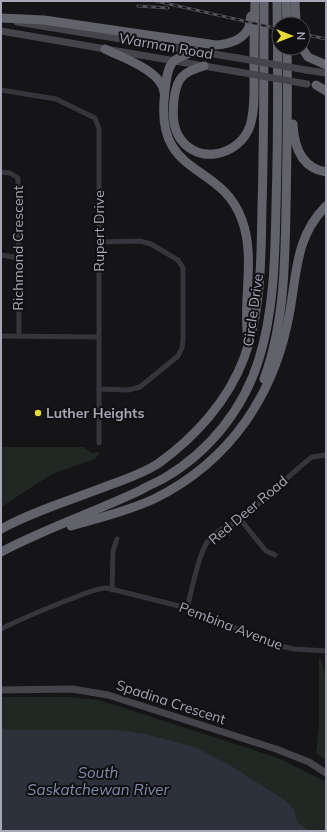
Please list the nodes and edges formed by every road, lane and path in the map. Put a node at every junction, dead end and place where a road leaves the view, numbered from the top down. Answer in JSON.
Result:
{"nodes":[{"id":1,"x":254,"y":1,"type":"edge"},
{"id":2,"x":264,"y":1,"type":"edge"},
{"id":3,"x":278,"y":1,"type":"edge"},
{"id":4,"x":286,"y":1,"type":"edge"},
{"id":5,"x":295,"y":1,"type":"edge"},
{"id":6,"x":287,"y":16,"type":"edge"},
{"id":7,"x":296,"y":16,"type":"edge"},
{"id":8,"x":1,"y":19,"type":"edge"},
{"id":9,"x":1,"y":31,"type":"edge"},
{"id":10,"x":105,"y":49,"type":"junction"},
{"id":11,"x":195,"y":51,"type":"junction"},
{"id":12,"x":288,"y":56,"type":"edge"},
{"id":13,"x":288,"y":56,"type":"edge"},
{"id":14,"x":307,"y":56,"type":"edge"},
{"id":15,"x":174,"y":61,"type":"junction"},
{"id":16,"x":326,"y":65,"type":"edge"},
{"id":17,"x":204,"y":66,"type":"junction"},
{"id":18,"x":326,"y":73,"type":"edge"},
{"id":19,"x":311,"y":84,"type":"junction"},
{"id":20,"x":326,"y":87,"type":"edge"},
{"id":21,"x":1,"y":90,"type":"edge"},
{"id":22,"x":326,"y":91,"type":"edge"},
{"id":23,"x":164,"y":98,"type":"junction"},
{"id":24,"x":1,"y":172,"type":"edge"},
{"id":25,"x":326,"y":172,"type":"edge"},
{"id":26,"x":326,"y":206,"type":"edge"},
{"id":27,"x":98,"y":242,"type":"junction"},
{"id":28,"x":1,"y":255,"type":"edge"},
{"id":29,"x":18,"y":258,"type":"junction"},
{"id":30,"x":1,"y":336,"type":"edge"},
{"id":31,"x":19,"y":336,"type":"junction"},
{"id":32,"x":98,"y":337,"type":"junction"},
{"id":33,"x":249,"y":345,"type":"junction"},
{"id":34,"x":98,"y":389,"type":"junction"},
{"id":35,"x":251,"y":414,"type":"junction"},
{"id":36,"x":98,"y":443,"type":"dead end"},
{"id":37,"x":326,"y":455,"type":"edge"},
{"id":38,"x":240,"y":519,"type":"junction"},
{"id":39,"x":1,"y":529,"type":"edge"},
{"id":40,"x":27,"y":539,"type":"junction"},
{"id":41,"x":117,"y":539,"type":"dead end"},
{"id":42,"x":1,"y":552,"type":"edge"},
{"id":43,"x":275,"y":555,"type":"dead end"},
{"id":44,"x":112,"y":590,"type":"junction"},
{"id":45,"x":187,"y":608,"type":"junction"},
{"id":46,"x":1,"y":629,"type":"edge"},
{"id":47,"x":326,"y":651,"type":"edge"},
{"id":48,"x":1,"y":690,"type":"edge"},
{"id":49,"x":326,"y":773,"type":"edge"}],
"edges":[{"from":1,"to":8,"type":"highway"},
{"from":1,"to":17,"type":"highway"},
{"from":2,"to":33,"type":"highway","name":"Circle Drive"},
{"from":3,"to":40,"type":"highway","name":"Circle Drive"},
{"from":4,"to":6,"type":"highway"},
{"from":5,"to":7,"type":"highway"},
{"from":8,"to":11,"type":"main road","name":"Warman Road"},
{"from":9,"to":10,"type":"main road","name":"Warman Road"},
{"from":10,"to":15,"type":"main road","name":"Warman Road"},
{"from":10,"to":23,"type":"highway"},
{"from":11,"to":15,"type":"highway"},
{"from":11,"to":18,"type":"main road","name":"Warman Road","bridge":true},
{"from":12,"to":25,"type":"highway"},
{"from":13,"to":35,"type":"highway"},
{"from":14,"to":16,"type":"highway"},
{"from":15,"to":17,"type":"main road","name":"Warman Road"},
{"from":15,"to":23,"type":"highway"},
{"from":17,"to":19,"type":"main road","name":"Warman Road","bridge":true},
{"from":19,"to":20,"type":"main road","name":"Warman Road"},
{"from":19,"to":22,"type":"highway"},
{"from":21,"to":27,"type":"street","name":"Rupert Drive"},
{"from":23,"to":33,"type":"highway"},
{"from":24,"to":29,"type":"street","name":"Richmond Crescent"},
{"from":26,"to":35,"type":"highway"},
{"from":27,"to":32,"type":"street","name":"Rupert Drive"},
{"from":27,"to":34,"type":"street"},
{"from":28,"to":29,"type":"street"},
{"from":29,"to":31,"type":"street","name":"Richmond Crescent"},
{"from":30,"to":31,"type":"street"},
{"from":31,"to":32,"type":"street"},
{"from":32,"to":34,"type":"street","name":"Rupert Drive"},
{"from":33,"to":39,"type":"highway","name":"Circle Drive"},
{"from":34,"to":36,"type":"street","name":"Rupert Drive"},
{"from":35,"to":40,"type":"highway"},
{"from":37,"to":38,"type":"street","name":"Red Deer Road"},
{"from":38,"to":43,"type":"street"},
{"from":38,"to":45,"type":"street","name":"Red Deer Road"},
{"from":40,"to":42,"type":"highway","name":"Circle Drive"},
{"from":41,"to":44,"type":"street"},
{"from":44,"to":45,"type":"street","name":"Pembina Avenue"},
{"from":44,"to":46,"type":"street","name":"Pembina Avenue"},
{"from":45,"to":47,"type":"street","name":"Pembina Avenue"},
{"from":48,"to":49,"type":"main road","name":"Spadina Crescent"}]}
